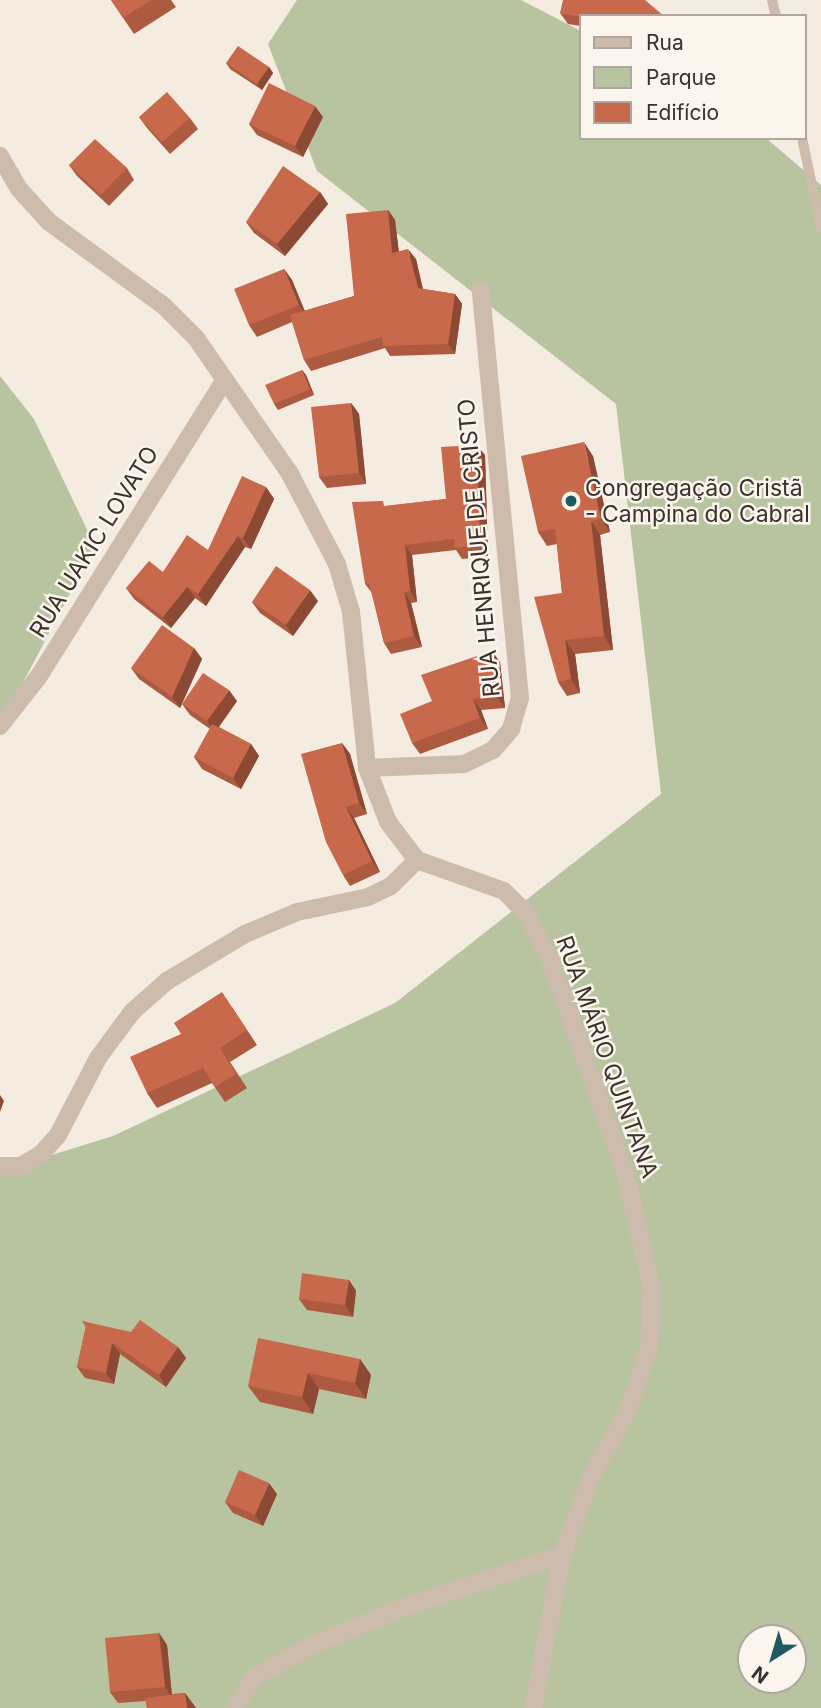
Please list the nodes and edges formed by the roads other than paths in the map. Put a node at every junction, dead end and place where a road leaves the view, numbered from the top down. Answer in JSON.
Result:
{"nodes":[{"id":1,"x":802,"y":140,"type":"edge"},
{"id":2,"x":0,"y":156,"type":"edge"},
{"id":3,"x":821,"y":228,"type":"edge"},
{"id":4,"x":481,"y":290,"type":"dead end"},
{"id":5,"x":225,"y":380,"type":"junction"},
{"id":6,"x":0,"y":726,"type":"edge"},
{"id":7,"x":367,"y":768,"type":"junction"},
{"id":8,"x":417,"y":860,"type":"junction"},
{"id":9,"x":0,"y":1166,"type":"edge"},
{"id":10,"x":562,"y":1555,"type":"junction"},
{"id":11,"x":234,"y":1708,"type":"edge"},
{"id":12,"x":533,"y":1708,"type":"edge"}],
"edges":[{"from":1,"to":3,"type":"lane"},
{"from":2,"to":5,"type":"street"},
{"from":4,"to":7,"type":"street","name":"RUA HENRIQUE DE CRISTO"},
{"from":5,"to":6,"type":"street","name":"RUA UAKIC LOVATO"},
{"from":5,"to":7,"type":"street"},
{"from":7,"to":8,"type":"street"},
{"from":8,"to":9,"type":"street"},
{"from":8,"to":10,"type":"street","name":"RUA MÁRIO QUINTANA"},
{"from":10,"to":11,"type":"street"},
{"from":10,"to":12,"type":"street","name":"RUA MÁRIO QUINTANA"}]}
